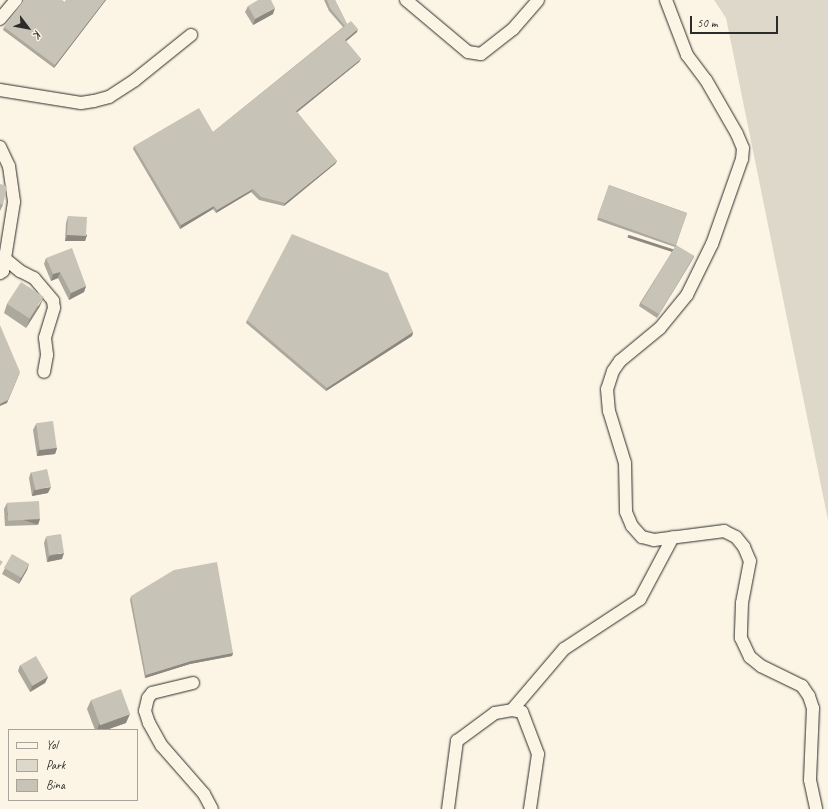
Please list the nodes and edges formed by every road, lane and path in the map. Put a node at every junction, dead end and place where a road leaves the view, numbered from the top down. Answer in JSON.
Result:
{"nodes":[{"id":1,"x":16,"y":0,"type":"edge"},
{"id":2,"x":406,"y":0,"type":"edge"},
{"id":3,"x":538,"y":0,"type":"edge"},
{"id":4,"x":666,"y":0,"type":"edge"},
{"id":5,"x":0,"y":19,"type":"edge"},
{"id":6,"x":191,"y":35,"type":"dead end"},
{"id":7,"x":0,"y":90,"type":"edge"},
{"id":8,"x":0,"y":147,"type":"edge"},
{"id":9,"x":4,"y":258,"type":"junction"},
{"id":10,"x":0,"y":273,"type":"edge"},
{"id":11,"x":44,"y":372,"type":"dead end"},
{"id":12,"x":673,"y":537,"type":"junction"},
{"id":13,"x":193,"y":683,"type":"dead end"},
{"id":14,"x":512,"y":710,"type":"junction"},
{"id":15,"x":212,"y":809,"type":"edge"},
{"id":16,"x":448,"y":809,"type":"edge"},
{"id":17,"x":530,"y":809,"type":"edge"},
{"id":18,"x":816,"y":809,"type":"edge"}],
"edges":[{"from":1,"to":5,"type":"street"},
{"from":2,"to":3,"type":"street"},
{"from":4,"to":12,"type":"street"},
{"from":6,"to":7,"type":"street"},
{"from":8,"to":9,"type":"street"},
{"from":9,"to":10,"type":"street"},
{"from":9,"to":11,"type":"street"},
{"from":12,"to":14,"type":"street"},
{"from":12,"to":18,"type":"street"},
{"from":13,"to":15,"type":"street"},
{"from":14,"to":16,"type":"street"},
{"from":14,"to":17,"type":"street"}]}
